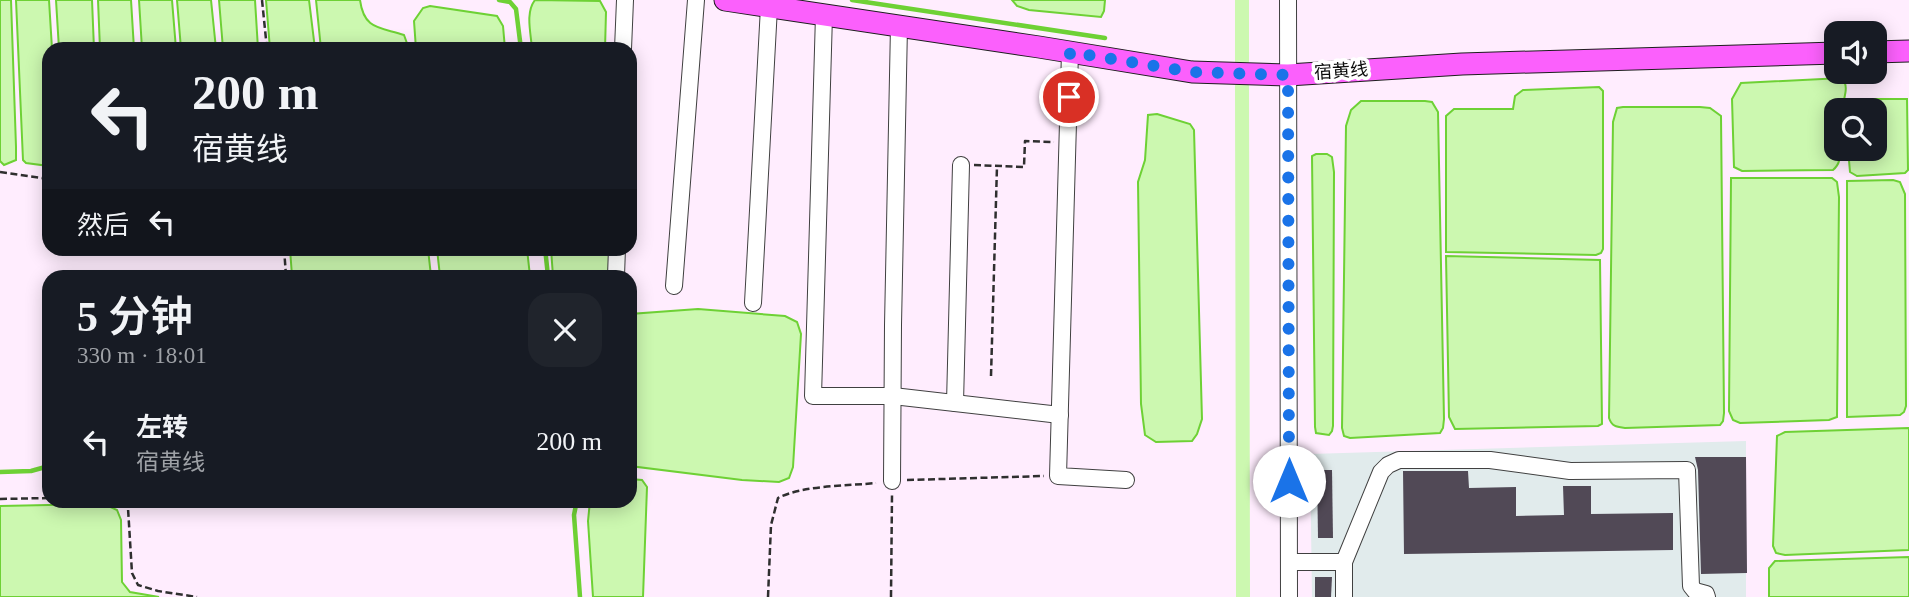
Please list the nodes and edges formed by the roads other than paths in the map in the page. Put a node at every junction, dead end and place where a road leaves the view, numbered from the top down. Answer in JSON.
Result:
{"nodes":[{"id":1,"x":625,"y":0,"type":"edge"},
{"id":2,"x":696,"y":0,"type":"edge"},
{"id":3,"x":725,"y":0,"type":"edge"},
{"id":4,"x":1288,"y":0,"type":"edge"},
{"id":5,"x":769,"y":7,"type":"junction"},
{"id":6,"x":824,"y":15,"type":"junction"},
{"id":7,"x":899,"y":26,"type":"junction"},
{"id":8,"x":623,"y":42,"type":"edge"},
{"id":9,"x":1909,"y":51,"type":"edge"},
{"id":10,"x":1070,"y":52,"type":"junction"},
{"id":11,"x":1887,"y":52,"type":"edge"},
{"id":12,"x":1824,"y":53,"type":"edge"},
{"id":13,"x":1288,"y":75,"type":"junction"},
{"id":14,"x":961,"y":165,"type":"road end"},
{"id":15,"x":674,"y":286,"type":"dead end"},
{"id":16,"x":753,"y":303,"type":"dead end"},
{"id":17,"x":893,"y":396,"type":"junction"},
{"id":18,"x":955,"y":403,"type":"junction"},
{"id":19,"x":1060,"y":415,"type":"junction"},
{"id":20,"x":892,"y":481,"type":"road end"},
{"id":21,"x":1126,"y":481,"type":"dead end"},
{"id":22,"x":1289,"y":562,"type":"junction"},
{"id":23,"x":1344,"y":562,"type":"junction"},
{"id":24,"x":1289,"y":597,"type":"edge"},
{"id":25,"x":1344,"y":597,"type":"edge"},
{"id":26,"x":1707,"y":597,"type":"edge"}],
"edges":[{"from":1,"to":8,"type":"street"},
{"from":2,"to":15,"type":"street"},
{"from":3,"to":5,"type":"main road","name":"宿黄线"},
{"from":4,"to":13,"type":"street"},
{"from":5,"to":6,"type":"main road","name":"宿黄线"},
{"from":5,"to":16,"type":"street"},
{"from":6,"to":7,"type":"main road","name":"宿黄线"},
{"from":6,"to":17,"type":"street"},
{"from":7,"to":10,"type":"main road","name":"宿黄线"},
{"from":7,"to":17,"type":"street"},
{"from":9,"to":11,"type":"main road"},
{"from":10,"to":13,"type":"main road","name":"宿黄线"},
{"from":10,"to":19,"type":"street"},
{"from":12,"to":13,"type":"main road","name":"宿黄线"},
{"from":13,"to":22,"type":"street"},
{"from":14,"to":18,"type":"street"},
{"from":17,"to":18,"type":"street"},
{"from":17,"to":20,"type":"street"},
{"from":18,"to":19,"type":"street"},
{"from":19,"to":21,"type":"street"},
{"from":22,"to":23,"type":"street"},
{"from":22,"to":24,"type":"street"},
{"from":23,"to":25,"type":"street"},
{"from":23,"to":26,"type":"street"}]}
